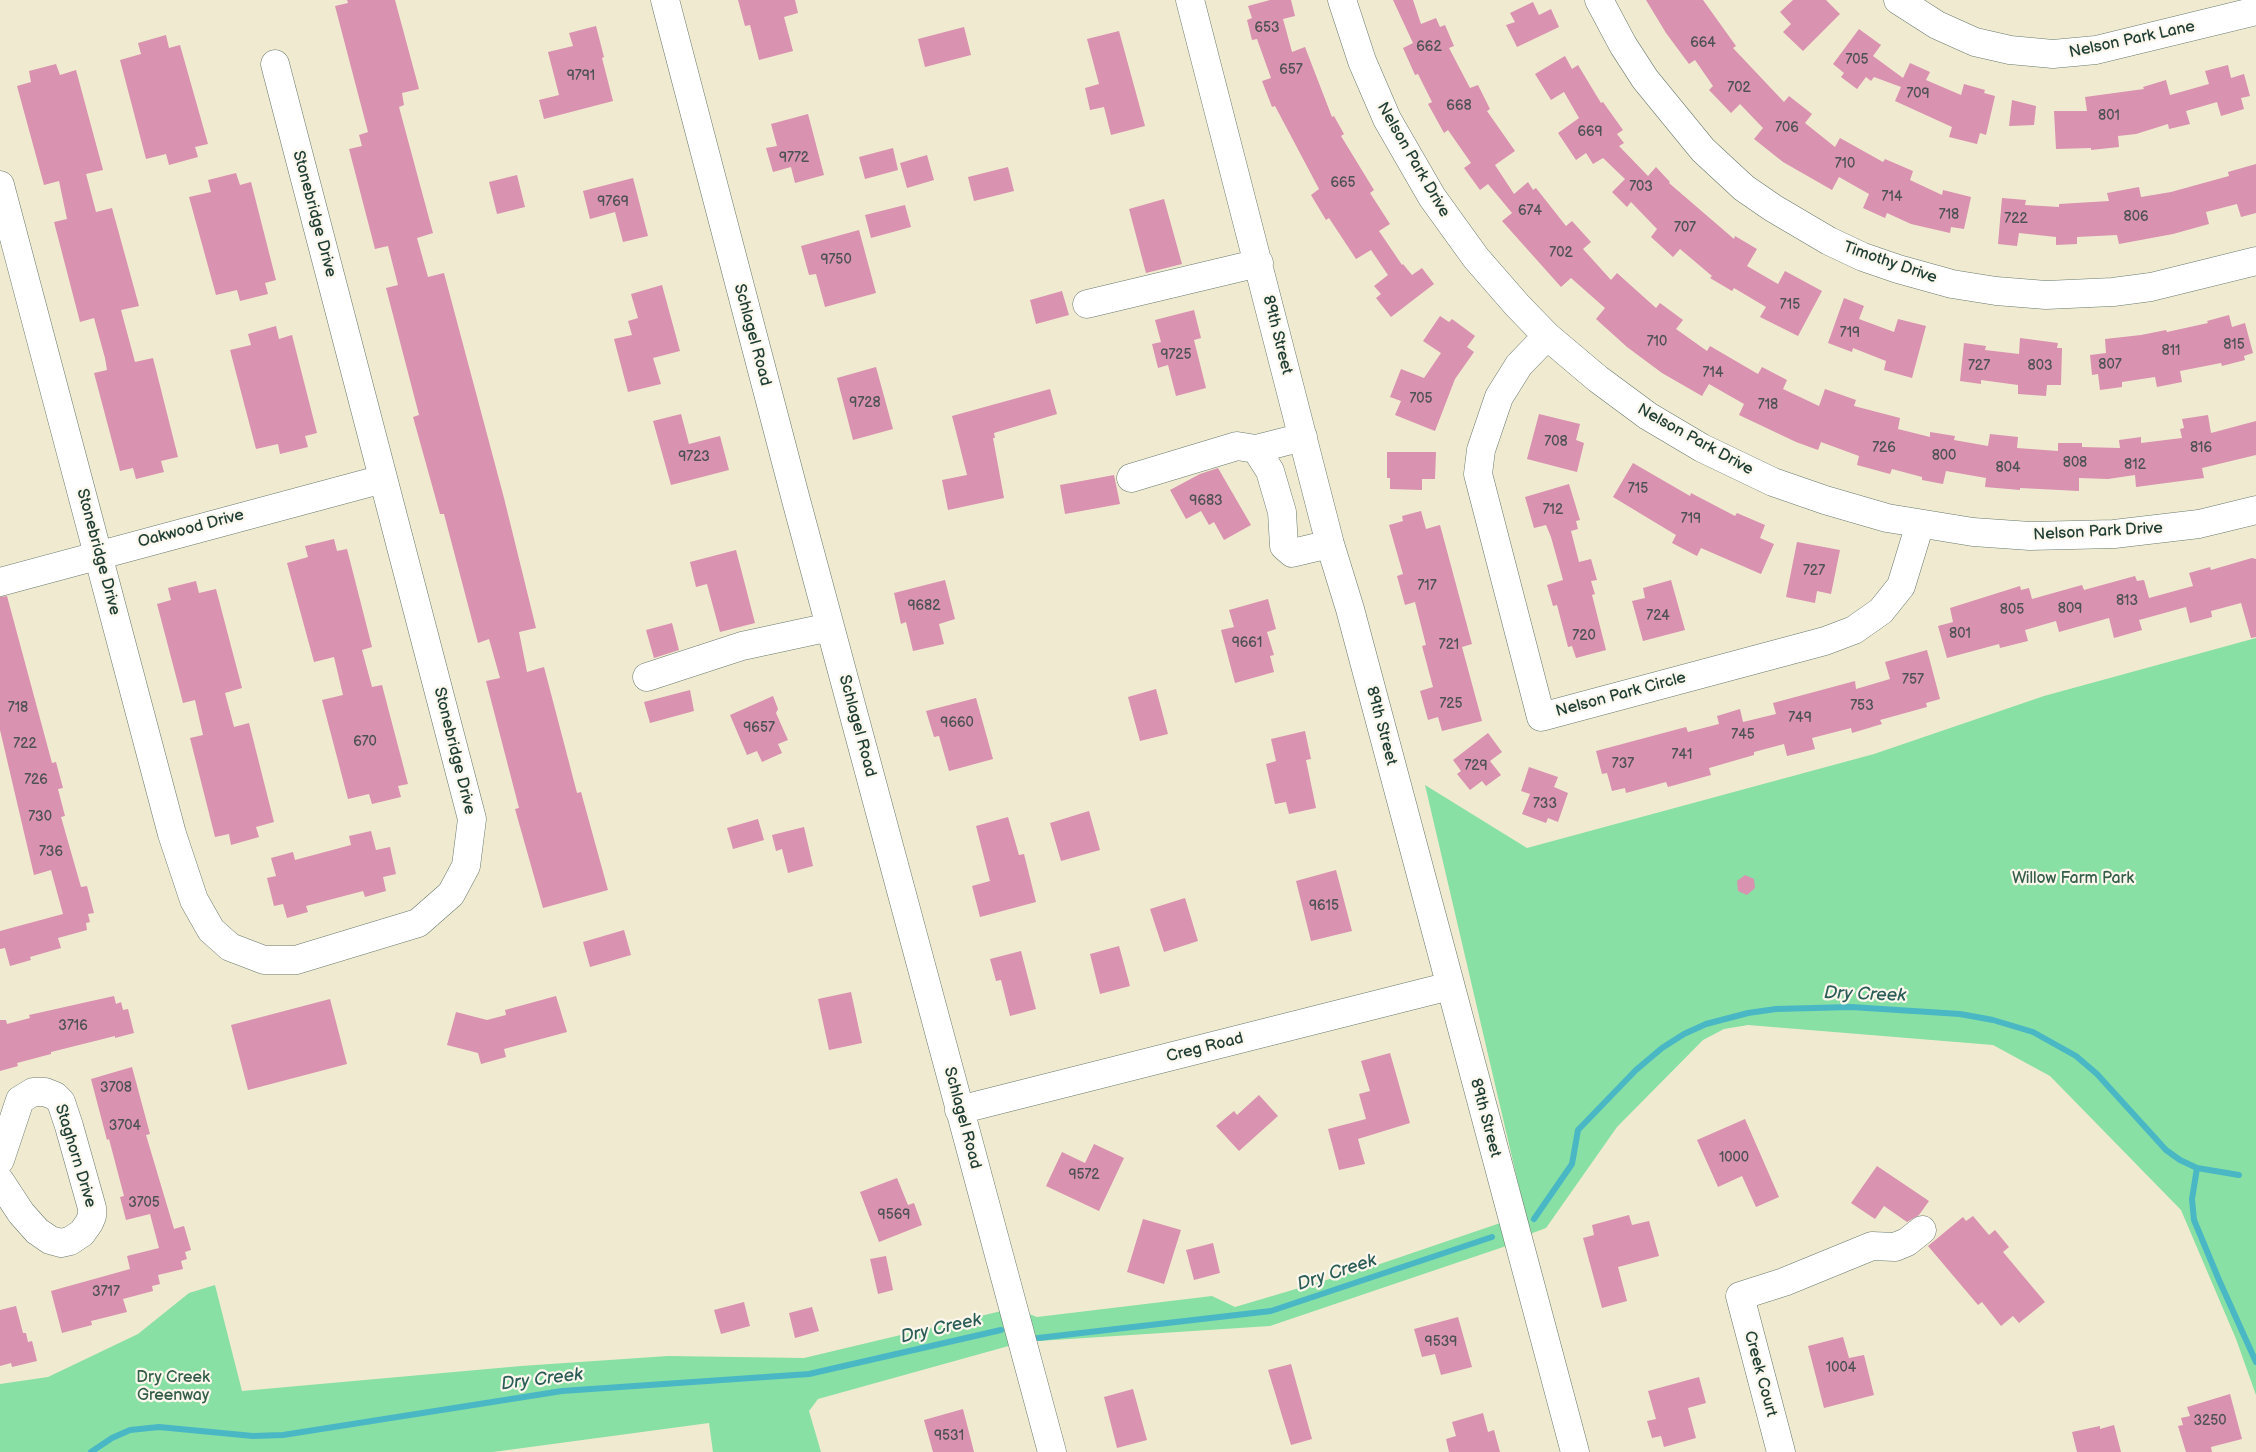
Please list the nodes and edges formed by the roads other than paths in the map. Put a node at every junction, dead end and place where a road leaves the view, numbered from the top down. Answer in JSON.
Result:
{"nodes":[{"id":1,"x":665,"y":0,"type":"edge"},
{"id":2,"x":1190,"y":0,"type":"edge"},
{"id":3,"x":1342,"y":0,"type":"edge"},
{"id":4,"x":1599,"y":0,"type":"edge"},
{"id":5,"x":1898,"y":0,"type":"edge"},
{"id":6,"x":2256,"y":11,"type":"edge"},
{"id":7,"x":275,"y":64,"type":"dead end"},
{"id":8,"x":0,"y":185,"type":"edge"},
{"id":9,"x":2256,"y":261,"type":"edge"},
{"id":10,"x":1259,"y":263,"type":"junction"},
{"id":11,"x":1087,"y":304,"type":"dead end"},
{"id":12,"x":1547,"y":336,"type":"junction"},
{"id":13,"x":1303,"y":437,"type":"junction"},
{"id":14,"x":1256,"y":449,"type":"junction"},
{"id":15,"x":1131,"y":478,"type":"dead end"},
{"id":16,"x":384,"y":479,"type":"junction"},
{"id":17,"x":2256,"y":510,"type":"edge"},
{"id":18,"x":1920,"y":524,"type":"junction"},
{"id":19,"x":1330,"y":544,"type":"junction"},
{"id":20,"x":99,"y":554,"type":"junction"},
{"id":21,"x":0,"y":582,"type":"edge"},
{"id":22,"x":830,"y":627,"type":"junction"},
{"id":23,"x":648,"y":677,"type":"dead end"},
{"id":24,"x":1450,"y":986,"type":"junction"},
{"id":25,"x":959,"y":1110,"type":"junction"},
{"id":26,"x":0,"y":1160,"type":"edge"},
{"id":27,"x":0,"y":1181,"type":"edge"},
{"id":28,"x":1922,"y":1230,"type":"dead end"},
{"id":29,"x":1052,"y":1452,"type":"edge"},
{"id":30,"x":1575,"y":1452,"type":"edge"},
{"id":31,"x":1781,"y":1452,"type":"edge"}],
"edges":[{"from":1,"to":22,"type":"street","name":"Schlagel Road"},
{"from":2,"to":10,"type":"street","name":"89th Street"},
{"from":3,"to":12,"type":"street","name":"Nelson Park Drive"},
{"from":4,"to":9,"type":"street","name":"Timothy Drive"},
{"from":5,"to":6,"type":"street","name":"Nelson Park Lane"},
{"from":7,"to":16,"type":"street","name":"Stonebridge Drive"},
{"from":8,"to":20,"type":"street","name":"Stonebridge Drive"},
{"from":10,"to":11,"type":"street"},
{"from":10,"to":13,"type":"street","name":"89th Street"},
{"from":12,"to":18,"type":"street","name":"Nelson Park Drive"},
{"from":12,"to":18,"type":"street","name":"Nelson Park Circle"},
{"from":13,"to":14,"type":"street"},
{"from":13,"to":19,"type":"street","name":"89th Street"},
{"from":14,"to":15,"type":"street"},
{"from":14,"to":19,"type":"street"},
{"from":16,"to":20,"type":"street","name":"Oakwood Drive"},
{"from":16,"to":20,"type":"street","name":"Stonebridge Drive"},
{"from":17,"to":18,"type":"street","name":"Nelson Park Drive"},
{"from":19,"to":24,"type":"street","name":"89th Street"},
{"from":20,"to":21,"type":"street","name":"Oakwood Drive"},
{"from":22,"to":23,"type":"street"},
{"from":22,"to":25,"type":"street","name":"Schlagel Road"},
{"from":24,"to":25,"type":"street","name":"Creg Road"},
{"from":24,"to":30,"type":"street","name":"89th Street"},
{"from":25,"to":29,"type":"street","name":"Schlagel Road"},
{"from":26,"to":27,"type":"street","name":"Staghorn Drive"},
{"from":28,"to":31,"type":"street","name":"Creek Court"}]}
